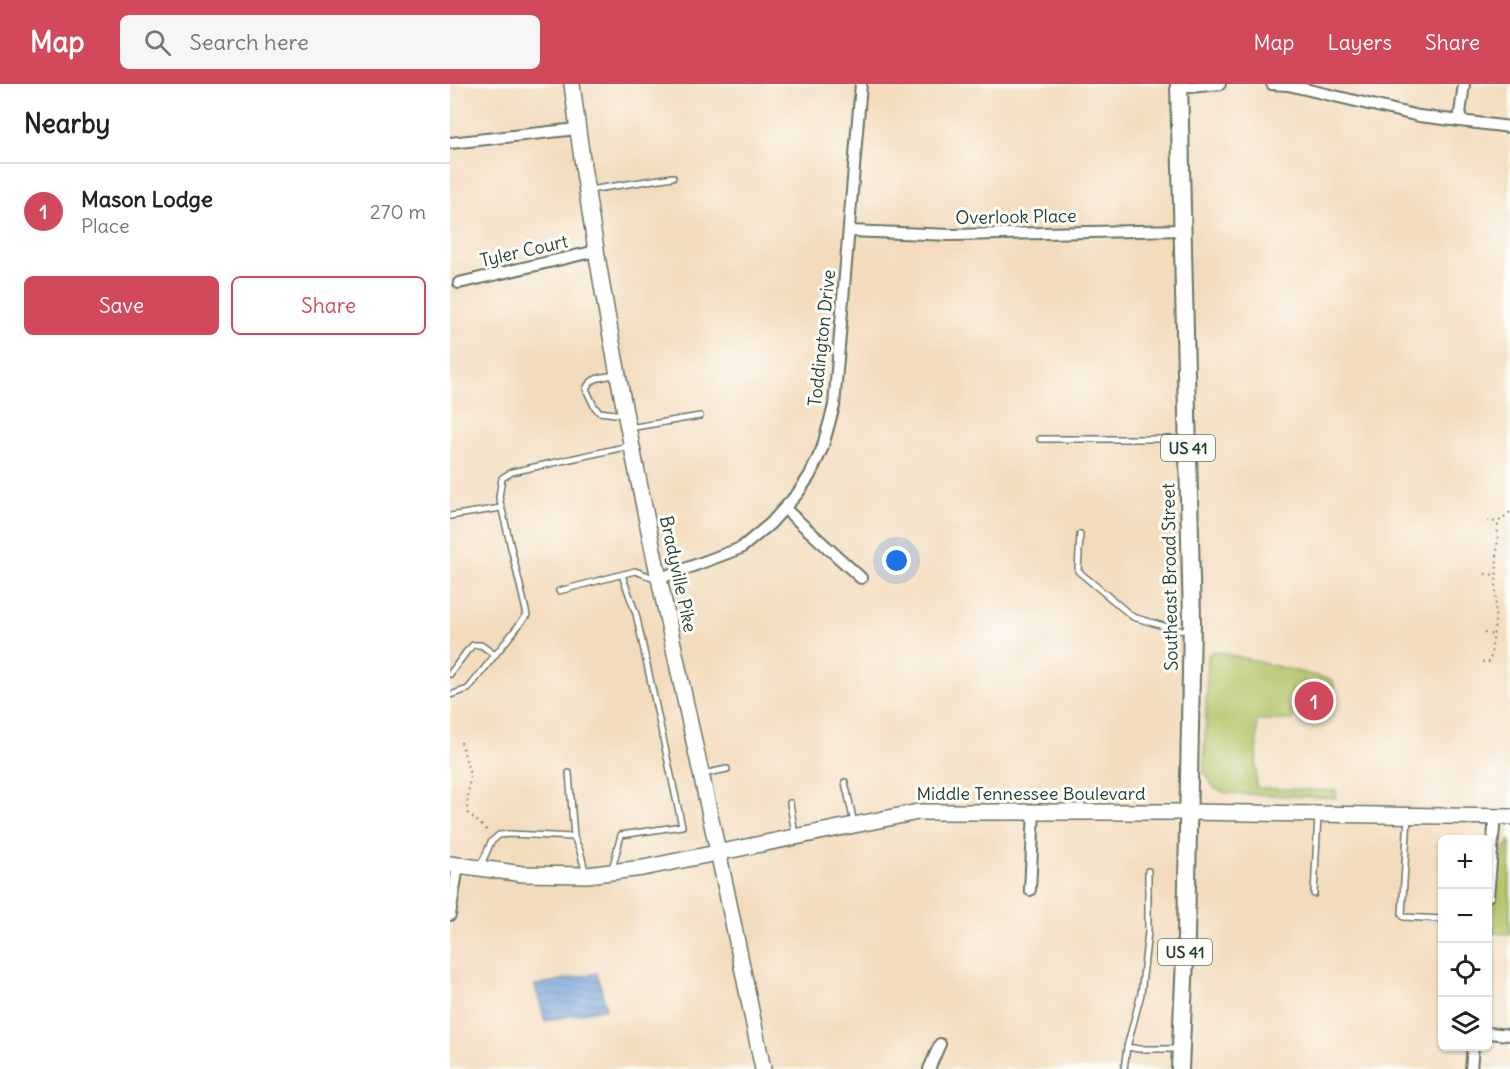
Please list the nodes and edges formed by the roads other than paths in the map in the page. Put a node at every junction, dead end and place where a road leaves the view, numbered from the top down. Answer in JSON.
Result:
{"nodes":[{"id":1,"x":572,"y":84,"type":"edge"},
{"id":2,"x":861,"y":84,"type":"edge"},
{"id":3,"x":1220,"y":84,"type":"edge"},
{"id":4,"x":1272,"y":84,"type":"edge"},
{"id":5,"x":1288,"y":84,"type":"edge"},
{"id":6,"x":1464,"y":84,"type":"edge"},
{"id":7,"x":1179,"y":86,"type":"edge"},
{"id":8,"x":1459,"y":121,"type":"junction"},
{"id":9,"x":1510,"y":127,"type":"edge"},
{"id":10,"x":577,"y":129,"type":"junction"},
{"id":11,"x":450,"y":143,"type":"edge"},
{"id":12,"x":673,"y":177,"type":"dead end"},
{"id":13,"x":587,"y":191,"type":"junction"},
{"id":14,"x":1183,"y":230,"type":"junction"},
{"id":15,"x":849,"y":231,"type":"junction"},
{"id":16,"x":596,"y":251,"type":"junction"},
{"id":17,"x":459,"y":283,"type":"dead end"},
{"id":18,"x":618,"y":374,"type":"junction"},
{"id":19,"x":700,"y":416,"type":"dead end"},
{"id":20,"x":626,"y":422,"type":"junction"},
{"id":21,"x":1040,"y":439,"type":"dead end"},
{"id":22,"x":1188,"y":439,"type":"junction"},
{"id":23,"x":631,"y":446,"type":"junction"},
{"id":24,"x":501,"y":508,"type":"junction"},
{"id":25,"x":785,"y":509,"type":"junction"},
{"id":26,"x":450,"y":516,"type":"edge"},
{"id":27,"x":1080,"y":534,"type":"dead end"},
{"id":28,"x":622,"y":575,"type":"junction"},
{"id":29,"x":861,"y":578,"type":"dead end"},
{"id":30,"x":658,"y":579,"type":"junction"},
{"id":31,"x":559,"y":591,"type":"dead end"},
{"id":32,"x":1192,"y":631,"type":"junction"},
{"id":33,"x":495,"y":655,"type":"junction"},
{"id":34,"x":450,"y":674,"type":"edge"},
{"id":35,"x":450,"y":687,"type":"edge"},
{"id":36,"x":451,"y":694,"type":"edge"},
{"id":37,"x":728,"y":769,"type":"dead end"},
{"id":38,"x":569,"y":773,"type":"dead end"},
{"id":39,"x":701,"y":774,"type":"junction"},
{"id":40,"x":845,"y":782,"type":"dead end"},
{"id":41,"x":790,"y":803,"type":"dead end"},
{"id":42,"x":1034,"y":811,"type":"junction"},
{"id":43,"x":1188,"y":812,"type":"junction"},
{"id":44,"x":1318,"y":814,"type":"junction"},
{"id":45,"x":1408,"y":815,"type":"junction"},
{"id":46,"x":1503,"y":817,"type":"edge"},
{"id":47,"x":854,"y":825,"type":"junction"},
{"id":48,"x":574,"y":837,"type":"junction"},
{"id":49,"x":796,"y":837,"type":"junction"},
{"id":50,"x":718,"y":852,"type":"junction"},
{"id":51,"x":454,"y":865,"type":"edge"},
{"id":52,"x":480,"y":868,"type":"junction"},
{"id":53,"x":1148,"y":871,"type":"dead end"},
{"id":54,"x":611,"y":872,"type":"junction"},
{"id":55,"x":587,"y":875,"type":"junction"},
{"id":56,"x":1489,"y":889,"type":"edge"},
{"id":57,"x":1030,"y":890,"type":"dead end"},
{"id":58,"x":1314,"y":894,"type":"dead end"},
{"id":59,"x":450,"y":915,"type":"edge"},
{"id":60,"x":1438,"y":919,"type":"edge"},
{"id":61,"x":1492,"y":1033,"type":"edge"},
{"id":62,"x":1510,"y":1035,"type":"edge"},
{"id":63,"x":940,"y":1044,"type":"dead end"},
{"id":64,"x":1127,"y":1047,"type":"junction"},
{"id":65,"x":1181,"y":1049,"type":"junction"},
{"id":66,"x":1473,"y":1051,"type":"edge"},
{"id":67,"x":763,"y":1069,"type":"edge"},
{"id":68,"x":928,"y":1069,"type":"edge"},
{"id":69,"x":1124,"y":1069,"type":"edge"},
{"id":70,"x":1180,"y":1069,"type":"edge"},
{"id":71,"x":1471,"y":1069,"type":"edge"}],
"edges":[{"from":1,"to":10,"type":"main road","name":"Bradyville Pike"},
{"from":2,"to":15,"type":"street","name":"Toddington Drive"},
{"from":3,"to":7,"type":"street"},
{"from":4,"to":5,"type":"street"},
{"from":5,"to":8,"type":"street"},
{"from":6,"to":8,"type":"street"},
{"from":7,"to":14,"type":"main road","name":"Southeast Broad Street","number":"US 41"},
{"from":8,"to":9,"type":"street"},
{"from":10,"to":11,"type":"street"},
{"from":10,"to":13,"type":"main road","name":"Bradyville Pike"},
{"from":12,"to":13,"type":"lane"},
{"from":13,"to":16,"type":"main road","name":"Bradyville Pike"},
{"from":14,"to":15,"type":"street","name":"Overlook Place"},
{"from":14,"to":22,"type":"main road","name":"Southeast Broad Street","number":"US 41"},
{"from":15,"to":25,"type":"street","name":"Toddington Drive"},
{"from":16,"to":17,"type":"street","name":"Tyler Court"},
{"from":16,"to":18,"type":"main road","name":"Bradyville Pike"},
{"from":18,"to":20,"type":"main road","name":"Bradyville Pike"},
{"from":18,"to":20,"type":"lane"},
{"from":19,"to":20,"type":"lane"},
{"from":20,"to":23,"type":"main road","name":"Bradyville Pike"},
{"from":21,"to":22,"type":"lane"},
{"from":22,"to":32,"type":"main road","name":"Southeast Broad Street","number":"US 41"},
{"from":23,"to":24,"type":"lane"},
{"from":23,"to":30,"type":"main road","name":"Bradyville Pike"},
{"from":24,"to":26,"type":"lane"},
{"from":24,"to":33,"type":"lane"},
{"from":25,"to":29,"type":"street"},
{"from":25,"to":30,"type":"street","name":"Toddington Drive"},
{"from":27,"to":32,"type":"lane"},
{"from":28,"to":30,"type":"lane"},
{"from":28,"to":31,"type":"lane"},
{"from":28,"to":54,"type":"lane"},
{"from":30,"to":39,"type":"main road","name":"Bradyville Pike"},
{"from":32,"to":43,"type":"main road","name":"Southeast Broad Street","number":"US 41"},
{"from":33,"to":34,"type":"lane"},
{"from":33,"to":36,"type":"lane"},
{"from":35,"to":36,"type":"lane"},
{"from":37,"to":39,"type":"lane"},
{"from":38,"to":48,"type":"lane"},
{"from":39,"to":50,"type":"main road","name":"Bradyville Pike"},
{"from":40,"to":47,"type":"lane"},
{"from":41,"to":49,"type":"lane"},
{"from":42,"to":43,"type":"main road","name":"Middle Tennessee Boulevard"},
{"from":42,"to":47,"type":"main road","name":"Middle Tennessee Boulevard"},
{"from":42,"to":57,"type":"street"},
{"from":43,"to":44,"type":"main road","name":"Middle Tennessee Boulevard"},
{"from":43,"to":65,"type":"main road","name":"Southeast Broad Street","number":"US 41"},
{"from":44,"to":45,"type":"main road","name":"Middle Tennessee Boulevard"},
{"from":44,"to":58,"type":"lane"},
{"from":45,"to":46,"type":"main road","name":"Middle Tennessee Boulevard"},
{"from":45,"to":60,"type":"lane"},
{"from":46,"to":56,"type":"street"},
{"from":47,"to":49,"type":"main road","name":"Middle Tennessee Boulevard"},
{"from":48,"to":52,"type":"lane"},
{"from":48,"to":55,"type":"lane"},
{"from":49,"to":50,"type":"main road","name":"Middle Tennessee Boulevard"},
{"from":50,"to":54,"type":"main road","name":"Middle Tennessee Boulevard"},
{"from":50,"to":67,"type":"main road","name":"Bradyville Pike"},
{"from":51,"to":52,"type":"main road","name":"Middle Tennessee Boulevard"},
{"from":51,"to":59,"type":"street"},
{"from":52,"to":55,"type":"main road","name":"Middle Tennessee Boulevard"},
{"from":53,"to":64,"type":"lane"},
{"from":54,"to":55,"type":"main road","name":"Middle Tennessee Boulevard"},
{"from":61,"to":62,"type":"street"},
{"from":63,"to":68,"type":"street"},
{"from":64,"to":65,"type":"lane"},
{"from":64,"to":69,"type":"lane"},
{"from":65,"to":70,"type":"main road","name":"Southeast Broad Street","number":"US 41"},
{"from":66,"to":71,"type":"street"}]}
